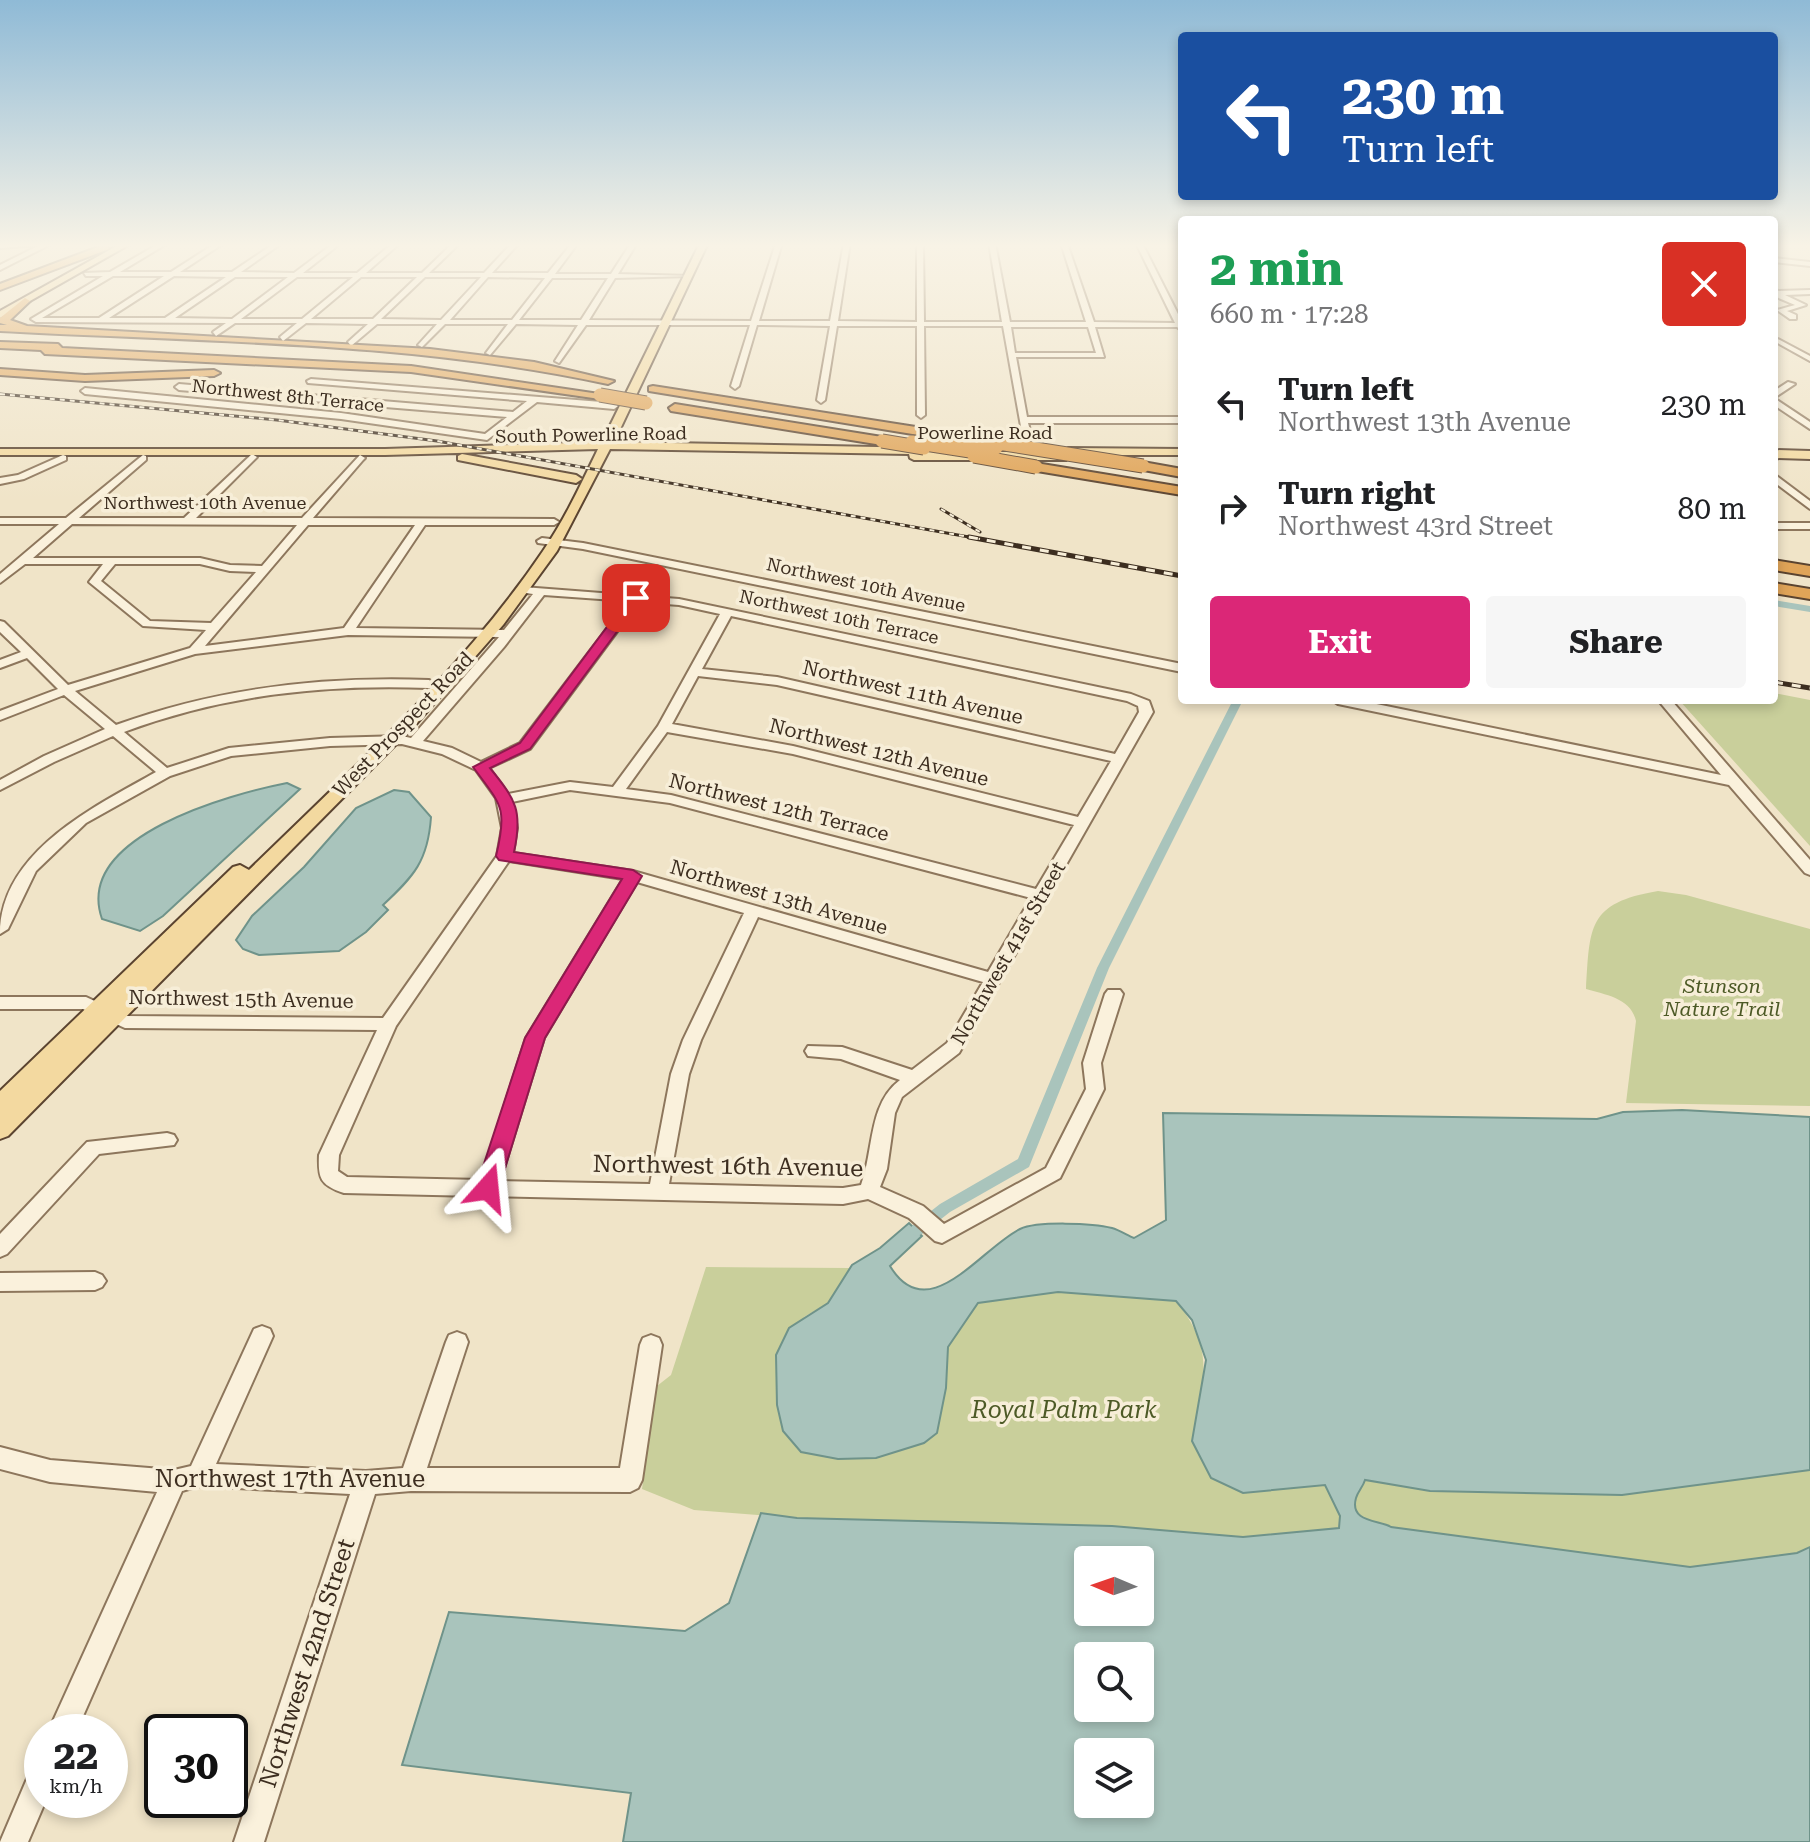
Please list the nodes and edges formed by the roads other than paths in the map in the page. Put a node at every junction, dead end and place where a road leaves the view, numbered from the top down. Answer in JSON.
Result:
{"nodes":[{"id":1,"x":14,"y":329,"type":"edge"},
{"id":2,"x":56,"y":329,"type":"edge"},
{"id":3,"x":156,"y":329,"type":"edge"},
{"id":4,"x":223,"y":329,"type":"edge"},
{"id":5,"x":295,"y":329,"type":"edge"},
{"id":6,"x":367,"y":329,"type":"edge"},
{"id":7,"x":437,"y":329,"type":"edge"},
{"id":8,"x":508,"y":329,"type":"edge"},
{"id":9,"x":579,"y":329,"type":"edge"},
{"id":10,"x":657,"y":329,"type":"edge"},
{"id":11,"x":658,"y":329,"type":"edge"},
{"id":12,"x":752,"y":329,"type":"edge"},
{"id":13,"x":834,"y":329,"type":"edge"},
{"id":14,"x":920,"y":329,"type":"edge"},
{"id":15,"x":1007,"y":329,"type":"edge"},
{"id":16,"x":1092,"y":329,"type":"edge"},
{"id":17,"x":153,"y":331,"type":"dead end"},
{"id":18,"x":90,"y":334,"type":"junction"},
{"id":19,"x":216,"y":334,"type":"dead end"},
{"id":20,"x":283,"y":339,"type":"dead end"},
{"id":21,"x":1778,"y":340,"type":"edge"},
{"id":22,"x":351,"y":344,"type":"dead end"},
{"id":23,"x":422,"y":345,"type":"dead end"},
{"id":24,"x":0,"y":347,"type":"edge"},
{"id":25,"x":1797,"y":351,"type":"junction"},
{"id":26,"x":1810,"y":351,"type":"edge"},
{"id":27,"x":490,"y":353,"type":"dead end"},
{"id":28,"x":1012,"y":355,"type":"junction"},
{"id":29,"x":1810,"y":359,"type":"edge"},
{"id":30,"x":0,"y":360,"type":"edge"},
{"id":31,"x":219,"y":360,"type":"junction"},
{"id":32,"x":559,"y":361,"type":"dead end"},
{"id":33,"x":0,"y":372,"type":"edge"},
{"id":34,"x":471,"y":376,"type":"junction"},
{"id":35,"x":311,"y":381,"type":"dead end"},
{"id":36,"x":1791,"y":384,"type":"dead end"},
{"id":37,"x":735,"y":386,"type":"dead end"},
{"id":38,"x":179,"y":387,"type":"dead end"},
{"id":39,"x":387,"y":387,"type":"junction"},
{"id":40,"x":604,"y":388,"type":"junction"},
{"id":41,"x":214,"y":390,"type":"junction"},
{"id":42,"x":85,"y":391,"type":"dead end"},
{"id":43,"x":1778,"y":392,"type":"edge"},
{"id":44,"x":649,"y":396,"type":"junction"},
{"id":45,"x":534,"y":400,"type":"junction"},
{"id":46,"x":821,"y":400,"type":"dead end"},
{"id":47,"x":192,"y":402,"type":"junction"},
{"id":48,"x":362,"y":402,"type":"junction"},
{"id":49,"x":1778,"y":404,"type":"edge"},
{"id":50,"x":614,"y":406,"type":"junction"},
{"id":51,"x":479,"y":412,"type":"junction"},
{"id":52,"x":516,"y":415,"type":"junction"},
{"id":53,"x":921,"y":415,"type":"dead end"},
{"id":54,"x":341,"y":416,"type":"junction"},
{"id":55,"x":1178,"y":420,"type":"edge"},
{"id":56,"x":1810,"y":426,"type":"edge"},
{"id":57,"x":453,"y":432,"type":"junction"},
{"id":58,"x":911,"y":446,"type":"junction"},
{"id":59,"x":788,"y":447,"type":"joint"},
{"id":60,"x":598,"y":448,"type":"junction"},
{"id":61,"x":76,"y":452,"type":"junction"},
{"id":62,"x":1178,"y":454,"type":"edge"},
{"id":63,"x":1178,"y":454,"type":"edge"},
{"id":64,"x":0,"y":455,"type":"edge"},
{"id":65,"x":255,"y":455,"type":"junction"},
{"id":66,"x":868,"y":456,"type":"junction"},
{"id":67,"x":454,"y":457,"type":"junction"},
{"id":68,"x":1778,"y":457,"type":"edge"},
{"id":69,"x":63,"y":458,"type":"junction"},
{"id":70,"x":143,"y":458,"type":"junction"},
{"id":71,"x":360,"y":458,"type":"junction"},
{"id":72,"x":1810,"y":458,"type":"edge"},
{"id":73,"x":1178,"y":474,"type":"edge"},
{"id":74,"x":1178,"y":474,"type":"edge"},
{"id":75,"x":576,"y":479,"type":"junction"},
{"id":76,"x":0,"y":481,"type":"edge"},
{"id":77,"x":1779,"y":485,"type":"edge"},
{"id":78,"x":19,"y":487,"type":"dead end"},
{"id":79,"x":1178,"y":487,"type":"edge"},
{"id":80,"x":1178,"y":487,"type":"edge"},
{"id":81,"x":1810,"y":506,"type":"edge"},
{"id":82,"x":0,"y":521,"type":"edge"},
{"id":83,"x":68,"y":521,"type":"junction"},
{"id":84,"x":186,"y":522,"type":"junction"},
{"id":85,"x":306,"y":522,"type":"junction"},
{"id":86,"x":422,"y":522,"type":"junction"},
{"id":87,"x":554,"y":522,"type":"junction"},
{"id":88,"x":1778,"y":526,"type":"edge"},
{"id":89,"x":1810,"y":526,"type":"edge"},
{"id":90,"x":549,"y":542,"type":"junction"},
{"id":91,"x":23,"y":561,"type":"junction"},
{"id":92,"x":111,"y":562,"type":"junction"},
{"id":93,"x":1778,"y":566,"type":"edge"},
{"id":94,"x":265,"y":569,"type":"junction"},
{"id":95,"x":1810,"y":571,"type":"edge"},
{"id":96,"x":1778,"y":574,"type":"edge"},
{"id":97,"x":1810,"y":579,"type":"edge"},
{"id":98,"x":0,"y":580,"type":"edge"},
{"id":99,"x":1778,"y":582,"type":"edge"},
{"id":100,"x":1810,"y":587,"type":"edge"},
{"id":101,"x":1778,"y":589,"type":"edge"},
{"id":102,"x":523,"y":590,"type":"junction"},
{"id":103,"x":541,"y":591,"type":"junction"},
{"id":104,"x":1810,"y":594,"type":"edge"},
{"id":105,"x":636,"y":598,"type":"junction"},
{"id":106,"x":728,"y":611,"type":"junction"},
{"id":107,"x":0,"y":625,"type":"edge"},
{"id":108,"x":214,"y":627,"type":"junction"},
{"id":109,"x":348,"y":631,"type":"junction"},
{"id":110,"x":483,"y":632,"type":"junction"},
{"id":111,"x":508,"y":634,"type":"junction"},
{"id":112,"x":194,"y":651,"type":"junction"},
{"id":113,"x":27,"y":654,"type":"junction"},
{"id":114,"x":0,"y":664,"type":"edge"},
{"id":115,"x":1178,"y":667,"type":"edge"},
{"id":116,"x":697,"y":672,"type":"junction"},
{"id":117,"x":429,"y":684,"type":"junction"},
{"id":118,"x":66,"y":690,"type":"junction"},
{"id":119,"x":1144,"y":704,"type":"joint"},
{"id":120,"x":1357,"y":704,"type":"edge"},
{"id":121,"x":1667,"y":704,"type":"edge"},
{"id":122,"x":0,"y":716,"type":"edge"},
{"id":123,"x":664,"y":727,"type":"junction"},
{"id":124,"x":113,"y":731,"type":"junction"},
{"id":125,"x":381,"y":742,"type":"junction"},
{"id":126,"x":414,"y":743,"type":"junction"},
{"id":127,"x":1119,"y":759,"type":"junction"},
{"id":128,"x":481,"y":767,"type":"junction"},
{"id":129,"x":165,"y":773,"type":"junction"},
{"id":130,"x":1731,"y":781,"type":"junction"},
{"id":131,"x":0,"y":786,"type":"edge"},
{"id":132,"x":617,"y":792,"type":"junction"},
{"id":133,"x":507,"y":799,"type":"junction"},
{"id":134,"x":1083,"y":823,"type":"junction"},
{"id":135,"x":505,"y":856,"type":"junction"},
{"id":136,"x":1810,"y":870,"type":"edge"},
{"id":137,"x":633,"y":876,"type":"junction"},
{"id":138,"x":1040,"y":895,"type":"junction"},
{"id":139,"x":753,"y":911,"type":"junction"},
{"id":140,"x":0,"y":929,"type":"edge"},
{"id":141,"x":993,"y":979,"type":"junction"},
{"id":142,"x":1114,"y":994,"type":"dead end"},
{"id":143,"x":0,"y":1003,"type":"edge"},
{"id":144,"x":106,"y":1013,"type":"junction"},
{"id":145,"x":388,"y":1024,"type":"junction"},
{"id":146,"x":814,"y":1051,"type":"dead end"},
{"id":147,"x":912,"y":1077,"type":"junction"},
{"id":148,"x":0,"y":1105,"type":"edge"},
{"id":149,"x":0,"y":1130,"type":"edge"},
{"id":150,"x":167,"y":1140,"type":"dead end"},
{"id":151,"x":488,"y":1188,"type":"junction"},
{"id":152,"x":869,"y":1191,"type":"junction"},
{"id":153,"x":658,"y":1192,"type":"junction"},
{"id":154,"x":0,"y":1248,"type":"edge"},
{"id":155,"x":95,"y":1281,"type":"dead end"},
{"id":156,"x":0,"y":1282,"type":"edge"},
{"id":157,"x":262,"y":1336,"type":"dead end"},
{"id":158,"x":457,"y":1342,"type":"dead end"},
{"id":159,"x":651,"y":1345,"type":"dead end"},
{"id":160,"x":0,"y":1458,"type":"edge"},
{"id":161,"x":199,"y":1475,"type":"junction"},
{"id":162,"x":411,"y":1479,"type":"junction"},
{"id":163,"x":174,"y":1482,"type":"junction"},
{"id":164,"x":366,"y":1483,"type":"junction"},
{"id":165,"x":70,"y":1714,"type":"edge"},
{"id":166,"x":24,"y":1817,"type":"edge"},
{"id":167,"x":13,"y":1842,"type":"edge"},
{"id":168,"x":249,"y":1842,"type":"edge"}],
"edges":[{"from":1,"to":18,"type":"highway"},
{"from":2,"to":18,"type":"highway"},
{"from":3,"to":17,"type":"street"},
{"from":4,"to":19,"type":"street"},
{"from":5,"to":20,"type":"street"},
{"from":6,"to":22,"type":"street"},
{"from":7,"to":23,"type":"street"},
{"from":8,"to":27,"type":"street"},
{"from":9,"to":32,"type":"street"},
{"from":10,"to":50,"type":"main road","name":"West Prospect Road"},
{"from":11,"to":60,"type":"main road","name":"West Prospect Road"},
{"from":12,"to":37,"type":"street"},
{"from":13,"to":46,"type":"street"},
{"from":14,"to":53,"type":"street"},
{"from":15,"to":28,"type":"street"},
{"from":16,"to":28,"type":"street"},
{"from":18,"to":40,"type":"highway"},
{"from":21,"to":25,"type":"street"},
{"from":24,"to":31,"type":"highway"},
{"from":24,"to":40,"type":"highway"},
{"from":25,"to":26,"type":"street"},
{"from":25,"to":29,"type":"street"},
{"from":28,"to":55,"type":"street"},
{"from":30,"to":31,"type":"highway"},
{"from":31,"to":34,"type":"highway"},
{"from":33,"to":34,"type":"highway"},
{"from":34,"to":40,"type":"highway"},
{"from":35,"to":39,"type":"street"},
{"from":36,"to":43,"type":"street"},
{"from":38,"to":41,"type":"street"},
{"from":39,"to":45,"type":"street"},
{"from":39,"to":48,"type":"street"},
{"from":40,"to":44,"type":"highway","bridge":true},
{"from":41,"to":47,"type":"street"},
{"from":41,"to":48,"type":"street"},
{"from":42,"to":47,"type":"street","name":"Northwest 8th Terrace"},
{"from":44,"to":58,"type":"highway"},
{"from":44,"to":73,"type":"highway","bridge":true},
{"from":44,"to":74,"type":"highway","bridge":true},
{"from":44,"to":79,"type":"highway","bridge":true},
{"from":45,"to":50,"type":"street"},
{"from":45,"to":52,"type":"street"},
{"from":47,"to":54,"type":"street","name":"Northwest 8th Terrace"},
{"from":48,"to":51,"type":"street"},
{"from":48,"to":54,"type":"street"},
{"from":49,"to":56,"type":"street"},
{"from":50,"to":60,"type":"main road","name":"West Prospect Road"},
{"from":51,"to":52,"type":"street"},
{"from":51,"to":57,"type":"street"},
{"from":52,"to":57,"type":"street","name":"Northwest 8th Terrace"},
{"from":54,"to":57,"type":"street","name":"Northwest 8th Terrace"},
{"from":58,"to":59,"type":"main road","name":"Powerline Road"},
{"from":58,"to":62,"type":"main road","name":"Powerline Road"},
{"from":58,"to":66,"type":"main road"},
{"from":58,"to":80,"type":"highway","bridge":true},
{"from":59,"to":60,"type":"main road","name":"South Powerline Road"},
{"from":60,"to":65,"type":"main road","name":"South Powerline Road"},
{"from":60,"to":66,"type":"main road","name":"South Powerline Road"},
{"from":60,"to":67,"type":"main road","name":"South Powerline Road"},
{"from":60,"to":75,"type":"main road","name":"West Prospect Road"},
{"from":60,"to":90,"type":"main road","name":"West Prospect Road"},
{"from":61,"to":64,"type":"main road","name":"South Powerline Road"},
{"from":61,"to":65,"type":"main road","name":"South Powerline Road"},
{"from":61,"to":69,"type":"main road"},
{"from":63,"to":66,"type":"main road","name":"South Powerline Road"},
{"from":64,"to":69,"type":"main road","name":"South Powerline Road"},
{"from":65,"to":70,"type":"main road","name":"South Powerline Road"},
{"from":65,"to":71,"type":"main road","name":"South Powerline Road"},
{"from":65,"to":84,"type":"street"},
{"from":67,"to":71,"type":"main road","name":"South Powerline Road"},
{"from":67,"to":75,"type":"main road"},
{"from":68,"to":72,"type":"main road"},
{"from":69,"to":70,"type":"main road","name":"South Powerline Road"},
{"from":69,"to":76,"type":"street"},
{"from":70,"to":83,"type":"street"},
{"from":71,"to":85,"type":"street"},
{"from":75,"to":87,"type":"main road","name":"West Prospect Road"},
{"from":76,"to":78,"type":"street"},
{"from":77,"to":81,"type":"street"},
{"from":82,"to":83,"type":"street","name":"Northwest 10th Avenue"},
{"from":83,"to":84,"type":"street","name":"Northwest 10th Avenue"},
{"from":83,"to":91,"type":"street"},
{"from":84,"to":85,"type":"street","name":"Northwest 10th Avenue"},
{"from":85,"to":86,"type":"street","name":"Northwest 10th Avenue"},
{"from":85,"to":94,"type":"street"},
{"from":86,"to":87,"type":"street","name":"Northwest 10th Avenue"},
{"from":86,"to":109,"type":"street"},
{"from":87,"to":90,"type":"main road","name":"West Prospect Road"},
{"from":88,"to":89,"type":"street"},
{"from":90,"to":102,"type":"main road","name":"West Prospect Road"},
{"from":90,"to":110,"type":"main road","name":"West Prospect Road"},
{"from":90,"to":115,"type":"street","name":"Northwest 10th Avenue"},
{"from":91,"to":92,"type":"street"},
{"from":91,"to":98,"type":"street"},
{"from":92,"to":94,"type":"street"},
{"from":92,"to":108,"type":"street"},
{"from":93,"to":95,"type":"highway"},
{"from":94,"to":108,"type":"street"},
{"from":96,"to":97,"type":"highway"},
{"from":99,"to":100,"type":"highway"},
{"from":101,"to":104,"type":"highway"},
{"from":102,"to":103,"type":"street","name":"Northwest 10th Terrace"},
{"from":102,"to":110,"type":"main road","name":"West Prospect Road"},
{"from":103,"to":105,"type":"street","name":"Northwest 10th Terrace"},
{"from":103,"to":111,"type":"street"},
{"from":105,"to":106,"type":"street","name":"Northwest 10th Terrace"},
{"from":105,"to":128,"type":"street"},
{"from":106,"to":116,"type":"street"},
{"from":106,"to":119,"type":"street","name":"Northwest 10th Terrace"},
{"from":107,"to":113,"type":"street"},
{"from":108,"to":112,"type":"street"},
{"from":109,"to":110,"type":"street"},
{"from":109,"to":112,"type":"street"},
{"from":110,"to":111,"type":"street"},
{"from":110,"to":117,"type":"main road","name":"West Prospect Road"},
{"from":110,"to":125,"type":"main road","name":"West Prospect Road"},
{"from":111,"to":126,"type":"street"},
{"from":112,"to":118,"type":"street"},
{"from":113,"to":114,"type":"street"},
{"from":113,"to":118,"type":"street"},
{"from":116,"to":123,"type":"street"},
{"from":116,"to":127,"type":"street","name":"Northwest 11th Avenue"},
{"from":117,"to":124,"type":"street"},
{"from":117,"to":125,"type":"main road","name":"West Prospect Road"},
{"from":118,"to":122,"type":"street"},
{"from":118,"to":124,"type":"street"},
{"from":119,"to":127,"type":"street","name":"Northwest 41st Street"},
{"from":120,"to":130,"type":"street"},
{"from":121,"to":130,"type":"street"},
{"from":123,"to":132,"type":"street"},
{"from":123,"to":134,"type":"street","name":"Northwest 12th Avenue"},
{"from":124,"to":129,"type":"street"},
{"from":124,"to":131,"type":"street"},
{"from":125,"to":126,"type":"street"},
{"from":125,"to":129,"type":"street"},
{"from":125,"to":144,"type":"main road","name":"West Prospect Road"},
{"from":126,"to":128,"type":"street"},
{"from":127,"to":134,"type":"street","name":"Northwest 41st Street"},
{"from":128,"to":133,"type":"street"},
{"from":129,"to":140,"type":"street"},
{"from":130,"to":136,"type":"street"},
{"from":132,"to":133,"type":"street","name":"Northwest 12th Terrace"},
{"from":132,"to":138,"type":"street","name":"Northwest 12th Terrace"},
{"from":133,"to":135,"type":"street"},
{"from":134,"to":138,"type":"street","name":"Northwest 41st Street"},
{"from":135,"to":137,"type":"street","name":"Northwest 13th Avenue"},
{"from":135,"to":145,"type":"street"},
{"from":137,"to":139,"type":"street","name":"Northwest 13th Avenue"},
{"from":137,"to":151,"type":"street"},
{"from":138,"to":141,"type":"street","name":"Northwest 41st Street"},
{"from":139,"to":141,"type":"street","name":"Northwest 13th Avenue"},
{"from":139,"to":153,"type":"street"},
{"from":141,"to":147,"type":"street","name":"Northwest 41st Street"},
{"from":142,"to":152,"type":"street","name":"Northwest 16th Avenue"},
{"from":143,"to":144,"type":"street","name":"Northwest 15th Avenue"},
{"from":144,"to":145,"type":"street","name":"Northwest 15th Avenue"},
{"from":144,"to":148,"type":"main road","name":"West Prospect Road"},
{"from":144,"to":149,"type":"main road","name":"West Prospect Road"},
{"from":145,"to":151,"type":"street","name":"Northwest 16th Avenue"},
{"from":146,"to":147,"type":"street"},
{"from":147,"to":152,"type":"street","name":"Northwest 41st Street"},
{"from":150,"to":154,"type":"street"},
{"from":151,"to":153,"type":"street","name":"Northwest 16th Avenue"},
{"from":152,"to":153,"type":"street","name":"Northwest 16th Avenue"},
{"from":155,"to":156,"type":"street"},
{"from":157,"to":161,"type":"street"},
{"from":158,"to":162,"type":"street"},
{"from":159,"to":162,"type":"street","name":"Northwest 17th Avenue"},
{"from":160,"to":163,"type":"street","name":"Northwest 17th Avenue"},
{"from":161,"to":163,"type":"street","name":"Northwest 17th Avenue"},
{"from":161,"to":164,"type":"street","name":"Northwest 17th Avenue"},
{"from":162,"to":164,"type":"street","name":"Northwest 17th Avenue"},
{"from":163,"to":165,"type":"street"},
{"from":164,"to":168,"type":"street","name":"Northwest 42nd Street"},
{"from":166,"to":167,"type":"street"}]}
